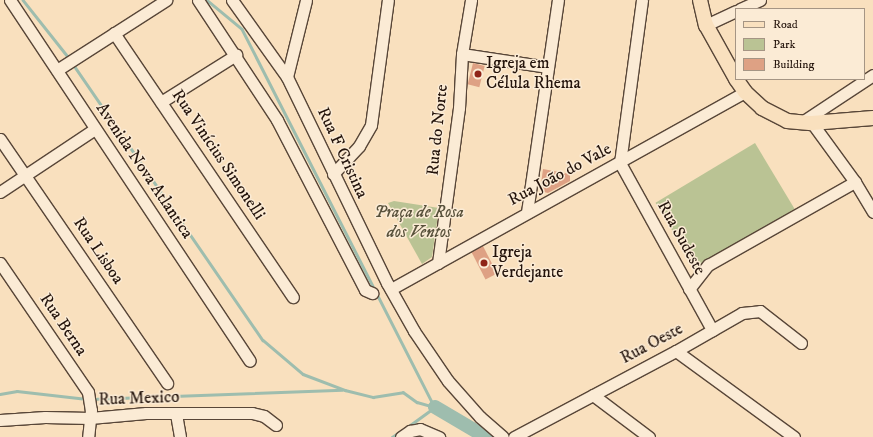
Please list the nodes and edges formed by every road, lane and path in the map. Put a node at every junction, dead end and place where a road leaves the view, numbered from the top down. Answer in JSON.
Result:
{"nodes":[{"id":1,"x":10,"y":0,"type":"edge"},
{"id":2,"x":166,"y":0,"type":"edge"},
{"id":3,"x":198,"y":0,"type":"edge"},
{"id":4,"x":232,"y":0,"type":"edge"},
{"id":5,"x":306,"y":0,"type":"edge"},
{"id":6,"x":388,"y":0,"type":"edge"},
{"id":7,"x":472,"y":0,"type":"edge"},
{"id":8,"x":558,"y":0,"type":"edge"},
{"id":9,"x":642,"y":0,"type":"edge"},
{"id":10,"x":700,"y":0,"type":"edge"},
{"id":11,"x":760,"y":0,"type":"edge"},
{"id":12,"x":742,"y":8,"type":"edge"},
{"id":13,"x":735,"y":11,"type":"edge"},
{"id":14,"x":706,"y":25,"type":"junction"},
{"id":15,"x":114,"y":33,"type":"junction"},
{"id":16,"x":462,"y":54,"type":"junction"},
{"id":17,"x":236,"y":55,"type":"junction"},
{"id":18,"x":548,"y":67,"type":"junction"},
{"id":19,"x":60,"y":68,"type":"junction"},
{"id":20,"x":873,"y":75,"type":"edge"},
{"id":21,"x":287,"y":77,"type":"junction"},
{"id":22,"x":735,"y":77,"type":"edge"},
{"id":23,"x":737,"y":80,"type":"edge"},
{"id":24,"x":745,"y":92,"type":"junction"},
{"id":25,"x":832,"y":101,"type":"junction"},
{"id":26,"x":161,"y":102,"type":"junction"},
{"id":27,"x":873,"y":118,"type":"edge"},
{"id":28,"x":833,"y":121,"type":"junction"},
{"id":29,"x":807,"y":122,"type":"junction"},
{"id":30,"x":95,"y":130,"type":"junction"},
{"id":31,"x":0,"y":139,"type":"edge"},
{"id":32,"x":620,"y":163,"type":"junction"},
{"id":33,"x":333,"y":174,"type":"junction"},
{"id":34,"x":25,"y":175,"type":"junction"},
{"id":35,"x":855,"y":182,"type":"junction"},
{"id":36,"x":0,"y":192,"type":"edge"},
{"id":37,"x":526,"y":212,"type":"junction"},
{"id":38,"x":873,"y":212,"type":"edge"},
{"id":39,"x":0,"y":263,"type":"edge"},
{"id":40,"x":438,"y":263,"type":"junction"},
{"id":41,"x":702,"y":270,"type":"junction"},
{"id":42,"x":682,"y":276,"type":"junction"},
{"id":43,"x":391,"y":288,"type":"junction"},
{"id":44,"x":689,"y":289,"type":"junction"},
{"id":45,"x":372,"y":293,"type":"dead end"},
{"id":46,"x":293,"y":297,"type":"dead end"},
{"id":47,"x":712,"y":330,"type":"junction"},
{"id":48,"x":801,"y":343,"type":"dead end"},
{"id":49,"x":676,"y":351,"type":"junction"},
{"id":50,"x":250,"y":361,"type":"dead end"},
{"id":51,"x":167,"y":383,"type":"dead end"},
{"id":52,"x":593,"y":395,"type":"junction"},
{"id":53,"x":90,"y":414,"type":"junction"},
{"id":54,"x":176,"y":414,"type":"junction"},
{"id":55,"x":0,"y":420,"type":"edge"},
{"id":56,"x":276,"y":425,"type":"dead end"},
{"id":57,"x":430,"y":434,"type":"edge"},
{"id":58,"x":88,"y":437,"type":"edge"},
{"id":59,"x":180,"y":437,"type":"edge"},
{"id":60,"x":401,"y":437,"type":"edge"},
{"id":61,"x":439,"y":437,"type":"edge"},
{"id":62,"x":503,"y":437,"type":"edge"},
{"id":63,"x":514,"y":437,"type":"edge"},
{"id":64,"x":649,"y":437,"type":"edge"},
{"id":65,"x":794,"y":437,"type":"edge"}],
"edges":[{"from":1,"to":19,"type":"street","name":"Avenida Nova Atlantica"},
{"from":2,"to":15,"type":"street"},
{"from":3,"to":17,"type":"street"},
{"from":4,"to":21,"type":"street","name":"Rua F Cristina"},
{"from":5,"to":21,"type":"street"},
{"from":6,"to":33,"type":"street"},
{"from":7,"to":16,"type":"street","name":"Rua do Norte"},
{"from":8,"to":18,"type":"street"},
{"from":9,"to":32,"type":"street"},
{"from":10,"to":14,"type":"main road"},
{"from":11,"to":12,"type":"street"},
{"from":13,"to":14,"type":"street"},
{"from":14,"to":22,"type":"main road"},
{"from":15,"to":19,"type":"street"},
{"from":15,"to":26,"type":"street","name":"Rua Vinícius Simonelli"},
{"from":16,"to":18,"type":"street"},
{"from":16,"to":40,"type":"street","name":"Rua do Norte"},
{"from":17,"to":26,"type":"street"},
{"from":17,"to":45,"type":"street"},
{"from":18,"to":37,"type":"street"},
{"from":19,"to":30,"type":"street","name":"Avenida Nova Atlantica"},
{"from":20,"to":25,"type":"street"},
{"from":21,"to":33,"type":"street","name":"Rua F Cristina"},
{"from":23,"to":24,"type":"main road"},
{"from":24,"to":29,"type":"main road"},
{"from":24,"to":32,"type":"street","name":"Rua João do Vale"},
{"from":25,"to":28,"type":"street"},
{"from":25,"to":29,"type":"street"},
{"from":26,"to":46,"type":"street","name":"Rua Vinícius Simonelli"},
{"from":27,"to":28,"type":"main road"},
{"from":28,"to":29,"type":"main road"},
{"from":29,"to":35,"type":"street"},
{"from":30,"to":34,"type":"street"},
{"from":30,"to":50,"type":"street","name":"Avenida Nova Atlantica"},
{"from":31,"to":34,"type":"street","name":"Rua Lisboa"},
{"from":32,"to":37,"type":"street","name":"Rua João do Vale"},
{"from":32,"to":42,"type":"street","name":"Rua Sudeste"},
{"from":33,"to":43,"type":"street","name":"Rua F Cristina"},
{"from":34,"to":36,"type":"street"},
{"from":34,"to":51,"type":"street","name":"Rua Lisboa"},
{"from":35,"to":38,"type":"street"},
{"from":35,"to":41,"type":"street"},
{"from":37,"to":40,"type":"street","name":"Rua João do Vale"},
{"from":39,"to":53,"type":"street","name":"Rua Berna"},
{"from":40,"to":43,"type":"street","name":"Rua João do Vale"},
{"from":41,"to":42,"type":"street"},
{"from":41,"to":44,"type":"street"},
{"from":42,"to":44,"type":"street","name":"Rua Sudeste"},
{"from":43,"to":62,"type":"street","name":"Rua F Cristina"},
{"from":44,"to":47,"type":"street","name":"Rua Sudeste"},
{"from":47,"to":48,"type":"street","name":"Rua Oeste"},
{"from":47,"to":49,"type":"street","name":"Rua Oeste"},
{"from":49,"to":52,"type":"street","name":"Rua Oeste"},
{"from":49,"to":65,"type":"street"},
{"from":52,"to":63,"type":"street","name":"Rua Oeste"},
{"from":52,"to":64,"type":"street"},
{"from":53,"to":54,"type":"street","name":"Rua Mexico"},
{"from":53,"to":55,"type":"street","name":"Rua Mexico"},
{"from":53,"to":58,"type":"street"},
{"from":54,"to":56,"type":"street","name":"Rua Mexico"},
{"from":54,"to":59,"type":"street"},
{"from":57,"to":60,"type":"street"},
{"from":57,"to":61,"type":"street"}]}
